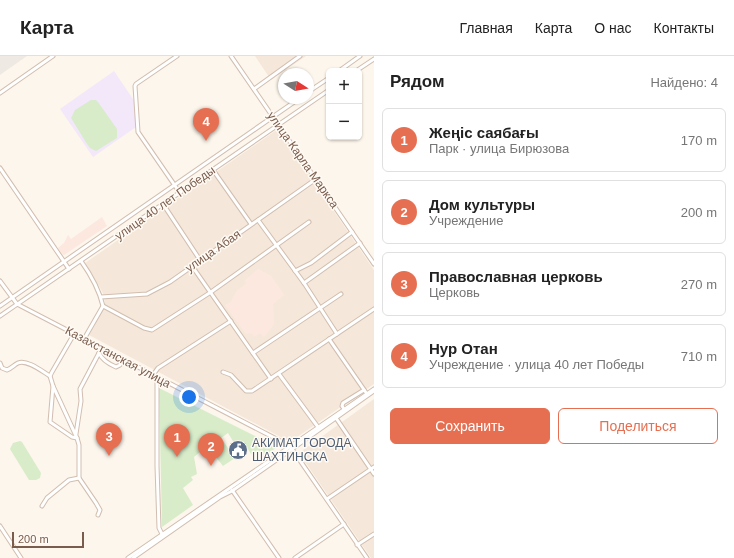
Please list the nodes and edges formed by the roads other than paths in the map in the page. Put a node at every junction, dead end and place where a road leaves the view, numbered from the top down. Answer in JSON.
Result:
{"nodes":[{"id":1,"x":53,"y":56,"type":"edge"},
{"id":2,"x":177,"y":56,"type":"edge"},
{"id":3,"x":231,"y":56,"type":"edge"},
{"id":4,"x":300,"y":56,"type":"edge"},
{"id":5,"x":360,"y":56,"type":"edge"},
{"id":6,"x":374,"y":59,"type":"edge"},
{"id":7,"x":343,"y":68,"type":"edge"},
{"id":8,"x":360,"y":68,"type":"edge"},
{"id":9,"x":326,"y":80,"type":"edge"},
{"id":10,"x":314,"y":88,"type":"edge"},
{"id":11,"x":254,"y":89,"type":"junction"},
{"id":12,"x":0,"y":92,"type":"edge"},
{"id":13,"x":326,"y":92,"type":"edge"},
{"id":14,"x":291,"y":104,"type":"edge"},
{"id":15,"x":273,"y":117,"type":"junction"},
{"id":16,"x":278,"y":125,"type":"junction"},
{"id":17,"x":0,"y":168,"type":"edge"},
{"id":18,"x":213,"y":170,"type":"junction"},
{"id":19,"x":316,"y":179,"type":"junction"},
{"id":20,"x":174,"y":185,"type":"junction"},
{"id":21,"x":180,"y":192,"type":"junction"},
{"id":22,"x":163,"y":204,"type":"junction"},
{"id":23,"x":258,"y":220,"type":"junction"},
{"id":24,"x":309,"y":222,"type":"dead end"},
{"id":25,"x":251,"y":224,"type":"junction"},
{"id":26,"x":352,"y":232,"type":"junction"},
{"id":27,"x":360,"y":243,"type":"junction"},
{"id":28,"x":277,"y":246,"type":"junction"},
{"id":29,"x":200,"y":260,"type":"junction"},
{"id":30,"x":64,"y":261,"type":"junction"},
{"id":31,"x":82,"y":261,"type":"junction"},
{"id":32,"x":374,"y":262,"type":"edge"},
{"id":33,"x":192,"y":266,"type":"junction"},
{"id":34,"x":69,"y":269,"type":"junction"},
{"id":35,"x":295,"y":271,"type":"junction"},
{"id":36,"x":0,"y":281,"type":"edge"},
{"id":37,"x":304,"y":283,"type":"junction"},
{"id":38,"x":211,"y":292,"type":"junction"},
{"id":39,"x":341,"y":294,"type":"dead end"},
{"id":40,"x":101,"y":297,"type":"junction"},
{"id":41,"x":12,"y":298,"type":"junction"},
{"id":42,"x":17,"y":304,"type":"junction"},
{"id":43,"x":0,"y":306,"type":"edge"},
{"id":44,"x":103,"y":306,"type":"junction"},
{"id":45,"x":320,"y":308,"type":"junction"},
{"id":46,"x":374,"y":309,"type":"edge"},
{"id":47,"x":0,"y":316,"type":"edge"},
{"id":48,"x":231,"y":321,"type":"junction"},
{"id":49,"x":74,"y":334,"type":"junction"},
{"id":50,"x":337,"y":334,"type":"junction"},
{"id":51,"x":84,"y":339,"type":"junction"},
{"id":52,"x":329,"y":339,"type":"junction"},
{"id":53,"x":100,"y":347,"type":"junction"},
{"id":54,"x":99,"y":353,"type":"junction"},
{"id":55,"x":253,"y":353,"type":"junction"},
{"id":56,"x":123,"y":359,"type":"junction"},
{"id":57,"x":0,"y":363,"type":"edge"},
{"id":58,"x":223,"y":372,"type":"dead end"},
{"id":59,"x":279,"y":374,"type":"junction"},
{"id":60,"x":50,"y":376,"type":"junction"},
{"id":61,"x":155,"y":376,"type":"junction"},
{"id":62,"x":271,"y":379,"type":"junction"},
{"id":63,"x":53,"y":386,"type":"junction"},
{"id":64,"x":364,"y":390,"type":"junction"},
{"id":65,"x":374,"y":390,"type":"edge"},
{"id":66,"x":368,"y":394,"type":"junction"},
{"id":67,"x":344,"y":409,"type":"junction"},
{"id":68,"x":336,"y":418,"type":"junction"},
{"id":69,"x":318,"y":427,"type":"junction"},
{"id":70,"x":76,"y":436,"type":"junction"},
{"id":71,"x":292,"y":448,"type":"junction"},
{"id":72,"x":372,"y":468,"type":"edge"},
{"id":73,"x":374,"y":474,"type":"edge"},
{"id":74,"x":79,"y":478,"type":"junction"},
{"id":75,"x":231,"y":489,"type":"junction"},
{"id":76,"x":327,"y":499,"type":"junction"},
{"id":77,"x":42,"y":506,"type":"dead end"},
{"id":78,"x":98,"y":515,"type":"dead end"},
{"id":79,"x":344,"y":524,"type":"junction"},
{"id":80,"x":0,"y":526,"type":"edge"},
{"id":81,"x":374,"y":534,"type":"edge"},
{"id":82,"x":163,"y":536,"type":"junction"},
{"id":83,"x":357,"y":545,"type":"junction"},
{"id":84,"x":21,"y":558,"type":"edge"},
{"id":85,"x":128,"y":558,"type":"edge"},
{"id":86,"x":133,"y":558,"type":"edge"},
{"id":87,"x":278,"y":558,"type":"edge"},
{"id":88,"x":295,"y":558,"type":"edge"},
{"id":89,"x":367,"y":558,"type":"edge"}],
"edges":[{"from":1,"to":12,"type":"street"},
{"from":2,"to":20,"type":"street"},
{"from":3,"to":11,"type":"street","name":"улица Карла Маркса"},
{"from":4,"to":11,"type":"street"},
{"from":5,"to":7,"type":"street"},
{"from":6,"to":8,"type":"street"},
{"from":9,"to":10,"type":"street"},
{"from":11,"to":15,"type":"street","name":"улица Карла Маркса"},
{"from":13,"to":16,"type":"street","name":"улица 40 лет Победы"},
{"from":14,"to":15,"type":"street","name":"улица 40 лет Победы"},
{"from":15,"to":16,"type":"street","name":"улица Карла Маркса"},
{"from":15,"to":20,"type":"street","name":"улица 40 лет Победы"},
{"from":16,"to":18,"type":"street","name":"улица 40 лет Победы"},
{"from":16,"to":19,"type":"street","name":"улица Карла Маркса"},
{"from":17,"to":30,"type":"street"},
{"from":18,"to":21,"type":"street","name":"улица 40 лет Победы"},
{"from":18,"to":25,"type":"street"},
{"from":19,"to":23,"type":"street","name":"улица Абая"},
{"from":19,"to":26,"type":"street","name":"улица Карла Маркса"},
{"from":20,"to":21,"type":"street"},
{"from":20,"to":30,"type":"street","name":"улица 40 лет Победы"},
{"from":21,"to":22,"type":"street","name":"улица 40 лет Победы"},
{"from":22,"to":29,"type":"street"},
{"from":22,"to":31,"type":"street","name":"улица 40 лет Победы"},
{"from":23,"to":25,"type":"street","name":"улица Абая"},
{"from":23,"to":28,"type":"street"},
{"from":24,"to":28,"type":"street"},
{"from":25,"to":29,"type":"street","name":"улица Абая"},
{"from":26,"to":27,"type":"street","name":"улица Карла Маркса"},
{"from":26,"to":35,"type":"street"},
{"from":27,"to":32,"type":"street","name":"улица Карла Маркса"},
{"from":27,"to":37,"type":"street"},
{"from":28,"to":35,"type":"street"},
{"from":28,"to":38,"type":"street"},
{"from":29,"to":33,"type":"street","name":"улица Абая"},
{"from":30,"to":34,"type":"street"},
{"from":30,"to":41,"type":"street","name":"улица 40 лет Победы"},
{"from":31,"to":34,"type":"street","name":"улица 40 лет Победы"},
{"from":31,"to":40,"type":"street"},
{"from":33,"to":38,"type":"street"},
{"from":33,"to":40,"type":"street","name":"улица Абая"},
{"from":34,"to":42,"type":"street","name":"улица 40 лет Победы"},
{"from":35,"to":37,"type":"street"},
{"from":36,"to":41,"type":"street"},
{"from":37,"to":45,"type":"street"},
{"from":38,"to":44,"type":"street"},
{"from":38,"to":48,"type":"street"},
{"from":39,"to":45,"type":"street"},
{"from":40,"to":44,"type":"street"},
{"from":41,"to":42,"type":"street"},
{"from":41,"to":43,"type":"street","name":"улица 40 лет Победы"},
{"from":42,"to":47,"type":"street","name":"улица 40 лет Победы"},
{"from":42,"to":49,"type":"street","name":"Казахстанская улица"},
{"from":44,"to":51,"type":"street"},
{"from":45,"to":50,"type":"street"},
{"from":45,"to":55,"type":"street"},
{"from":46,"to":50,"type":"street"},
{"from":48,"to":55,"type":"street"},
{"from":48,"to":61,"type":"street"},
{"from":49,"to":51,"type":"street","name":"Казахстанская улица"},
{"from":49,"to":60,"type":"street"},
{"from":50,"to":52,"type":"street"},
{"from":51,"to":53,"type":"street","name":"Казахстанская улица"},
{"from":52,"to":59,"type":"street"},
{"from":52,"to":64,"type":"street"},
{"from":53,"to":54,"type":"street"},
{"from":53,"to":56,"type":"street","name":"Казахстанская улица"},
{"from":54,"to":56,"type":"street"},
{"from":54,"to":70,"type":"street"},
{"from":55,"to":62,"type":"street"},
{"from":56,"to":61,"type":"street","name":"Казахстанская улица"},
{"from":57,"to":60,"type":"street"},
{"from":58,"to":62,"type":"street"},
{"from":59,"to":62,"type":"street"},
{"from":59,"to":69,"type":"street"},
{"from":60,"to":63,"type":"street"},
{"from":61,"to":71,"type":"street","name":"Казахстанская улица"},
{"from":61,"to":82,"type":"street"},
{"from":63,"to":70,"type":"street"},
{"from":63,"to":70,"type":"street"},
{"from":64,"to":66,"type":"street"},
{"from":64,"to":67,"type":"street"},
{"from":65,"to":66,"type":"street"},
{"from":66,"to":67,"type":"street"},
{"from":66,"to":68,"type":"street"},
{"from":67,"to":69,"type":"street"},
{"from":68,"to":71,"type":"street"},
{"from":68,"to":72,"type":"street"},
{"from":69,"to":71,"type":"street"},
{"from":70,"to":74,"type":"street"},
{"from":71,"to":75,"type":"street"},
{"from":71,"to":76,"type":"street","name":"Казахстанская улица"},
{"from":72,"to":73,"type":"street"},
{"from":72,"to":76,"type":"street"},
{"from":74,"to":77,"type":"street"},
{"from":74,"to":78,"type":"street"},
{"from":75,"to":82,"type":"street"},
{"from":75,"to":87,"type":"street"},
{"from":76,"to":79,"type":"street","name":"Казахстанская улица"},
{"from":79,"to":83,"type":"street","name":"Казахстанская улица"},
{"from":79,"to":88,"type":"street"},
{"from":80,"to":84,"type":"street"},
{"from":81,"to":83,"type":"street"},
{"from":82,"to":85,"type":"street"},
{"from":82,"to":86,"type":"street"},
{"from":83,"to":89,"type":"street","name":"Казахстанская улица"}]}
